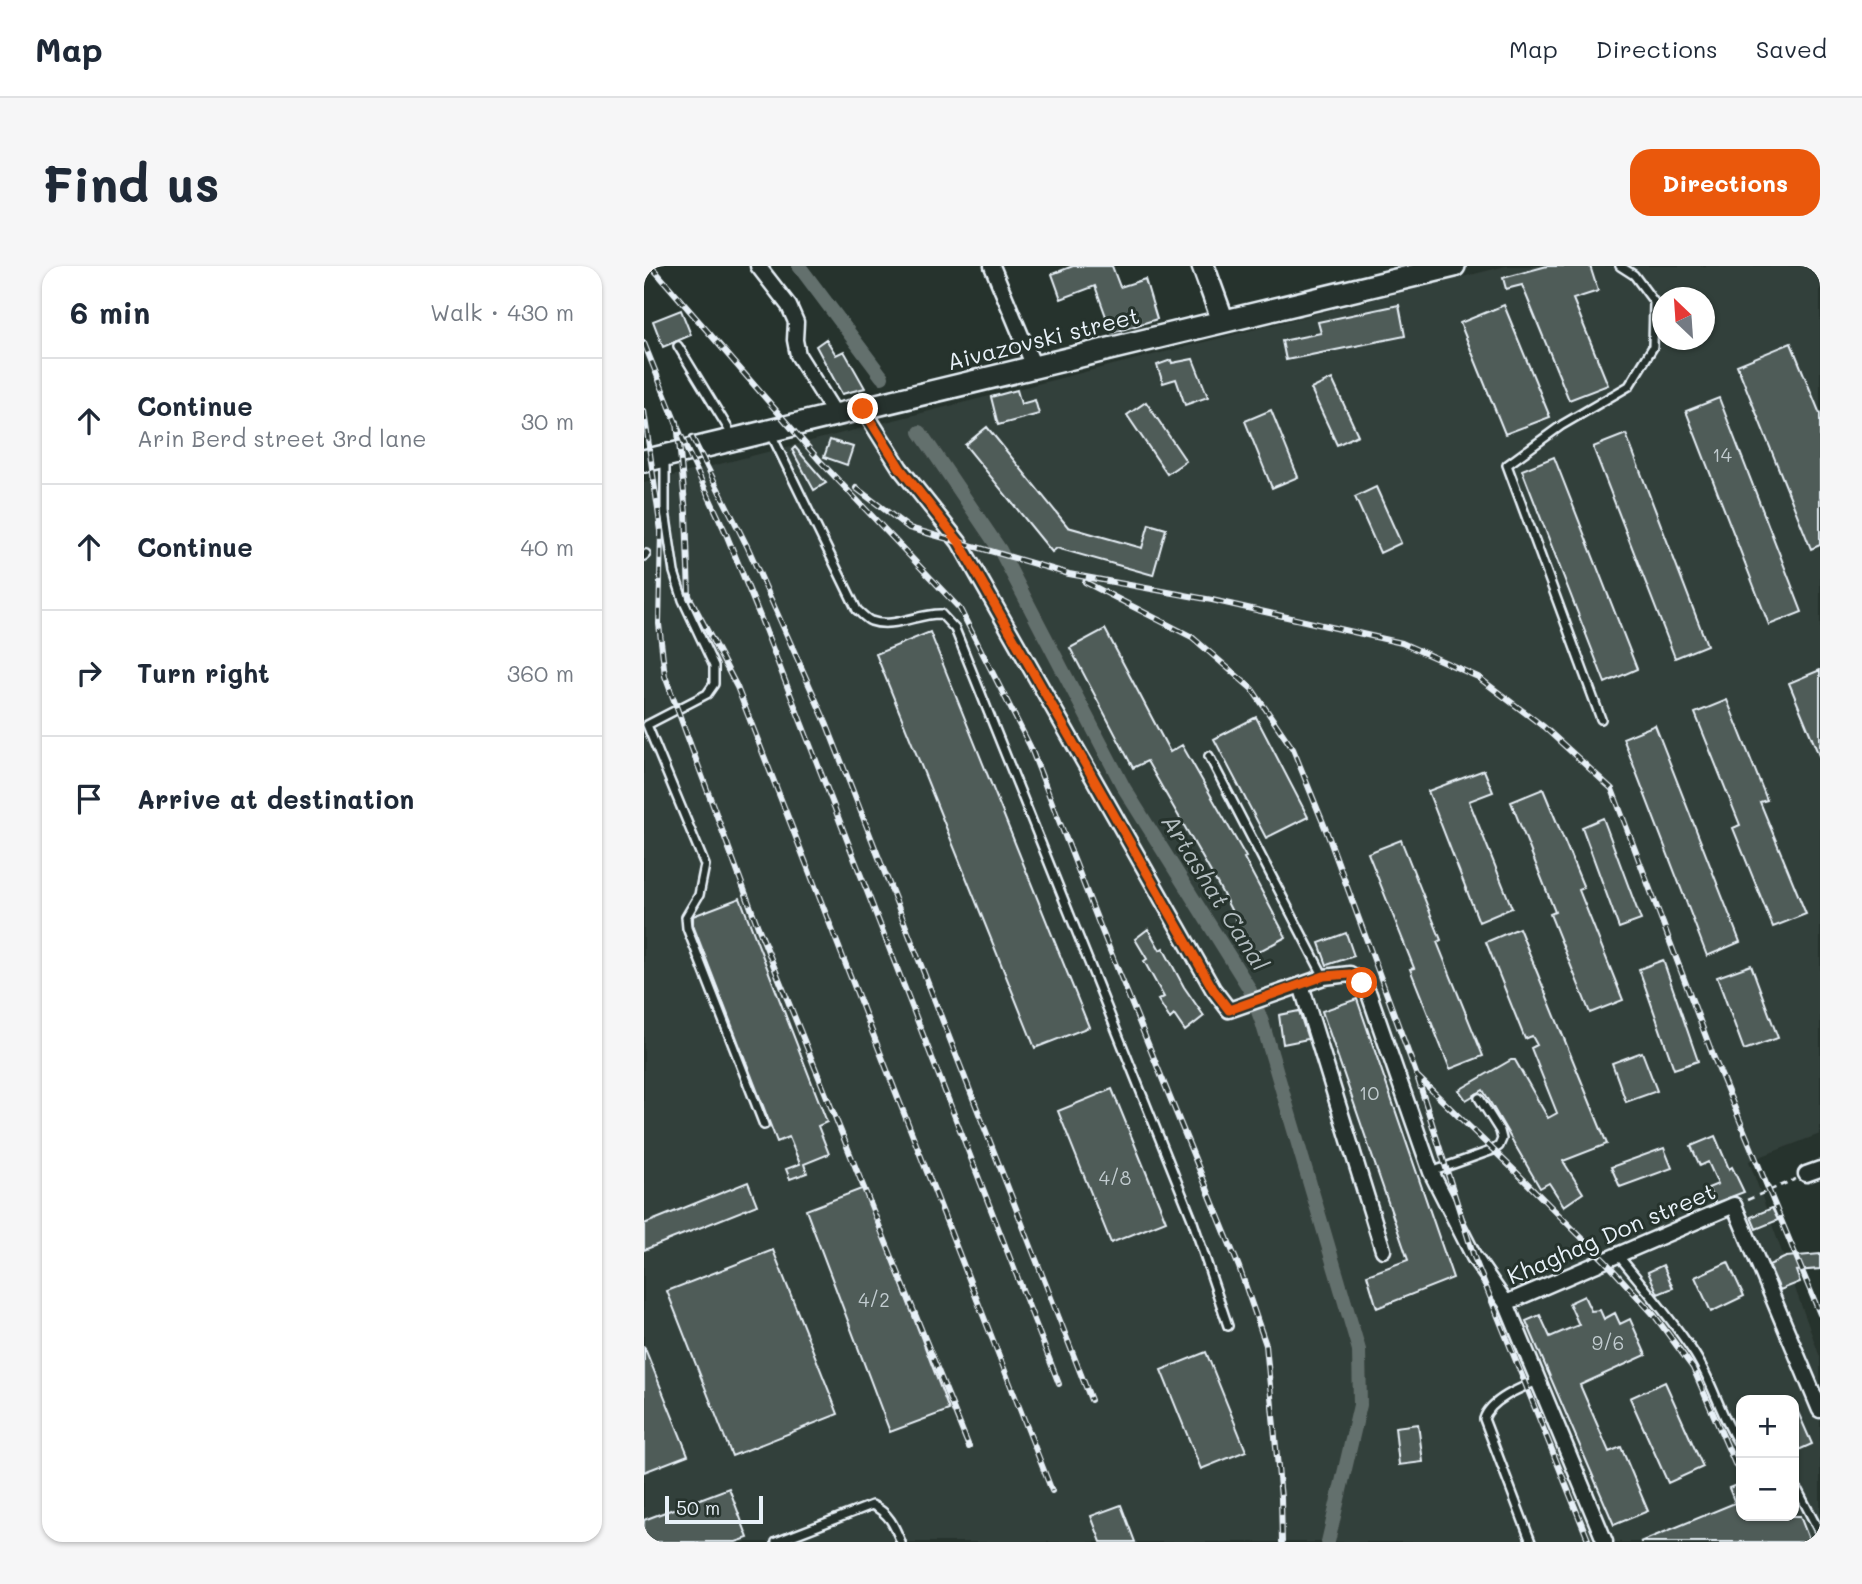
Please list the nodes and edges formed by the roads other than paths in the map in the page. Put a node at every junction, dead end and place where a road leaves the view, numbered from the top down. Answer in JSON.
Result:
{"nodes":[{"id":1,"x":758,"y":266,"type":"edge"},
{"id":2,"x":992,"y":266,"type":"edge"},
{"id":3,"x":1203,"y":266,"type":"edge"},
{"id":4,"x":1454,"y":266,"type":"edge"},
{"id":5,"x":1620,"y":266,"type":"edge"},
{"id":6,"x":1223,"y":321,"type":"junction"},
{"id":7,"x":678,"y":346,"type":"dead end"},
{"id":8,"x":1035,"y":369,"type":"junction"},
{"id":9,"x":863,"y":409,"type":"junction"},
{"id":10,"x":835,"y":415,"type":"junction"},
{"id":11,"x":769,"y":430,"type":"junction"},
{"id":12,"x":734,"y":438,"type":"junction"},
{"id":13,"x":654,"y":459,"type":"edge"},
{"id":14,"x":1601,"y":719,"type":"dead end"},
{"id":15,"x":645,"y":722,"type":"edge"},
{"id":16,"x":1209,"y":756,"type":"dead end"},
{"id":17,"x":1324,"y":976,"type":"junction"},
{"id":18,"x":1301,"y":985,"type":"junction"},
{"id":19,"x":1479,"y":1098,"type":"dead end"},
{"id":20,"x":764,"y":1125,"type":"dead end"},
{"id":21,"x":1431,"y":1172,"type":"junction"},
{"id":22,"x":1383,"y":1250,"type":"dead end"},
{"id":23,"x":1618,"y":1255,"type":"junction"},
{"id":24,"x":1506,"y":1303,"type":"junction"},
{"id":25,"x":1228,"y":1326,"type":"dead end"},
{"id":26,"x":1538,"y":1381,"type":"junction"},
{"id":27,"x":1820,"y":1410,"type":"edge"},
{"id":28,"x":1736,"y":1440,"type":"edge"},
{"id":29,"x":1799,"y":1493,"type":"edge"},
{"id":30,"x":1820,"y":1533,"type":"edge"},
{"id":31,"x":776,"y":1542,"type":"edge"},
{"id":32,"x":901,"y":1542,"type":"edge"},
{"id":33,"x":1531,"y":1542,"type":"edge"},
{"id":34,"x":1605,"y":1542,"type":"edge"}],
"edges":[{"from":1,"to":10,"type":"street"},
{"from":2,"to":8,"type":"street"},
{"from":3,"to":6,"type":"main road"},
{"from":4,"to":6,"type":"main road","name":"Aivazovski street"},
{"from":5,"to":14,"type":"lane"},
{"from":6,"to":8,"type":"main road","name":"Aivazovski street"},
{"from":7,"to":12,"type":"lane"},
{"from":8,"to":9,"type":"main road","name":"Aivazovski street"},
{"from":9,"to":10,"type":"main road","name":"Aivazovski street"},
{"from":9,"to":18,"type":"street"},
{"from":10,"to":11,"type":"main road","name":"Aivazovski street"},
{"from":11,"to":12,"type":"main road","name":"Aivazovski street"},
{"from":11,"to":25,"type":"lane"},
{"from":12,"to":13,"type":"main road","name":"Aivazovski street"},
{"from":13,"to":15,"type":"lane"},
{"from":15,"to":20,"type":"lane"},
{"from":16,"to":17,"type":"lane"},
{"from":17,"to":18,"type":"street"},
{"from":17,"to":21,"type":"street"},
{"from":18,"to":22,"type":"street"},
{"from":19,"to":21,"type":"lane"},
{"from":21,"to":24,"type":"street"},
{"from":23,"to":24,"type":"street","name":"Khaghag Don street"},
{"from":23,"to":27,"type":"street","name":"Khaghag Don street"},
{"from":23,"to":28,"type":"lane"},
{"from":24,"to":26,"type":"street"},
{"from":26,"to":33,"type":"lane"},
{"from":26,"to":34,"type":"street"},
{"from":29,"to":30,"type":"lane"},
{"from":31,"to":32,"type":"lane"}]}
